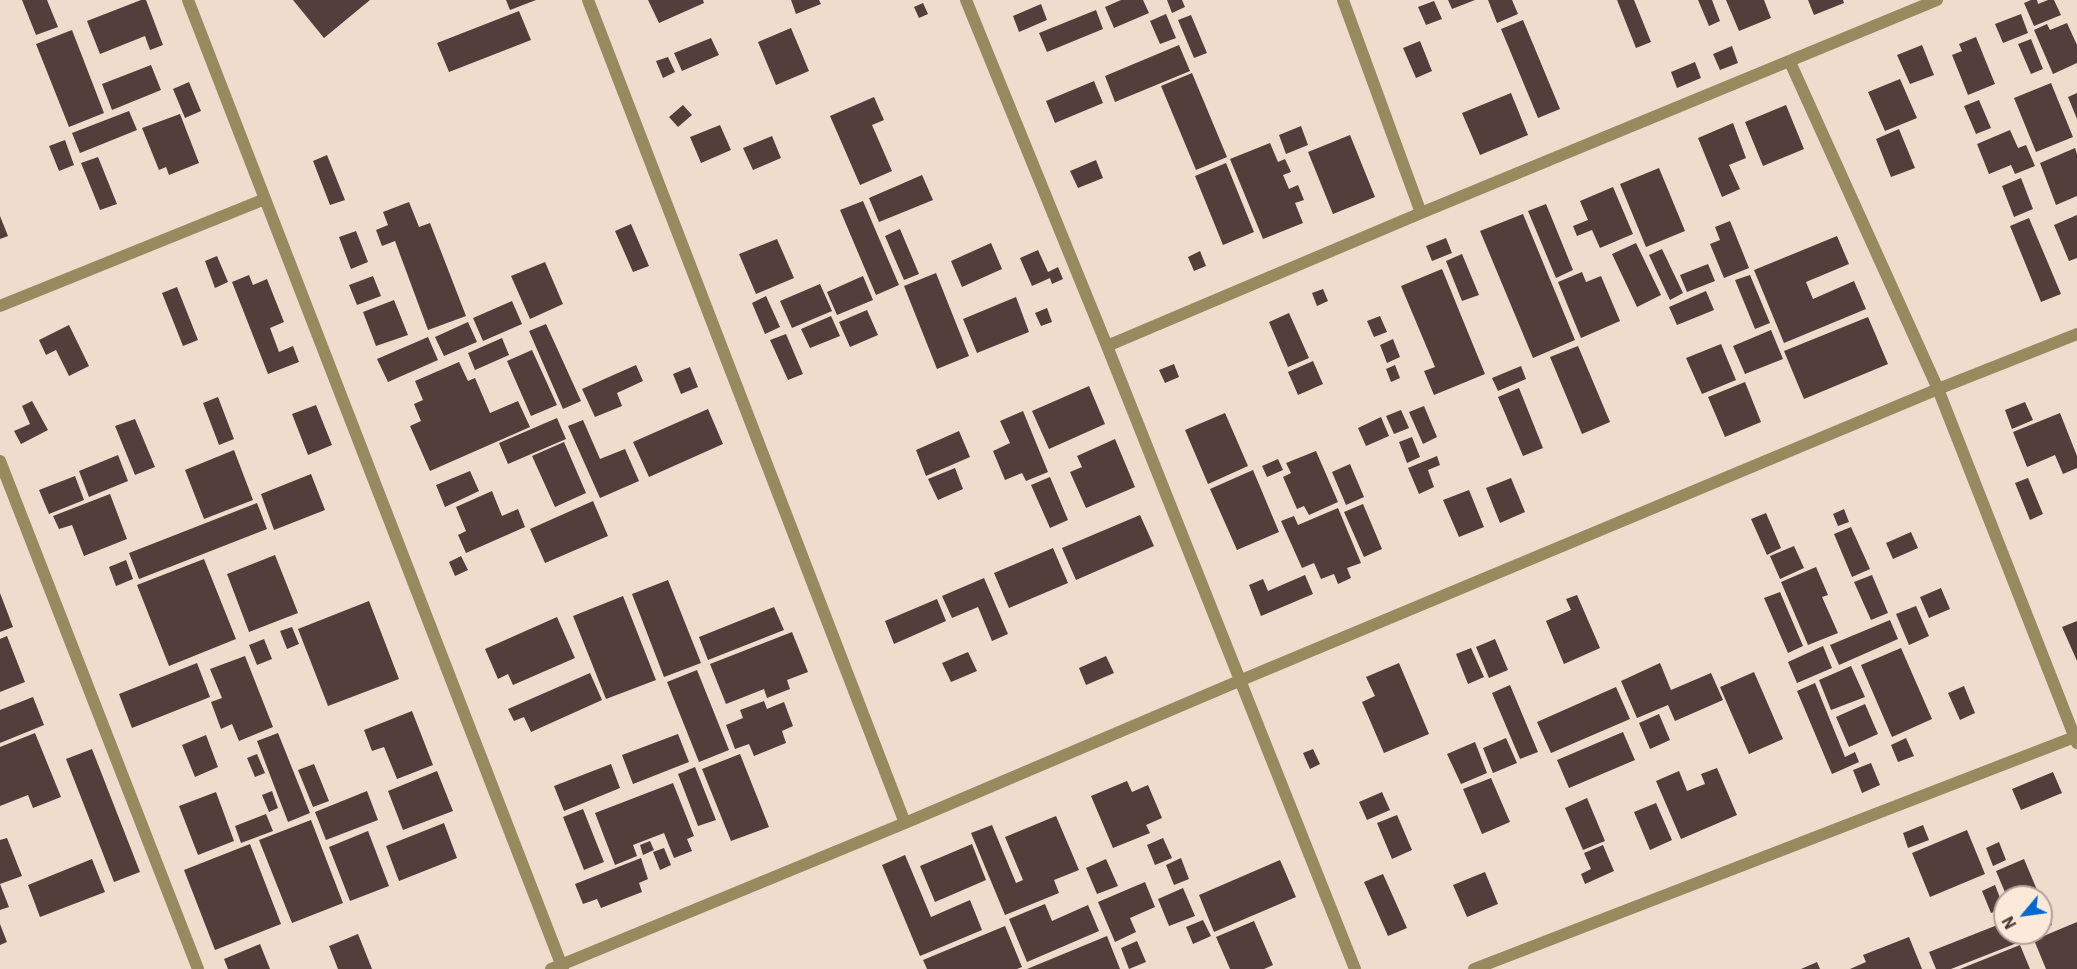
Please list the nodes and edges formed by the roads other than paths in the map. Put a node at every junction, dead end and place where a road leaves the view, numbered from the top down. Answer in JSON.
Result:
{"nodes":[{"id":1,"x":188,"y":0,"type":"edge"},
{"id":2,"x":588,"y":0,"type":"edge"},
{"id":3,"x":966,"y":0,"type":"edge"},
{"id":4,"x":1343,"y":0,"type":"edge"},
{"id":5,"x":1937,"y":0,"type":"edge"},
{"id":6,"x":1790,"y":62,"type":"junction"},
{"id":7,"x":265,"y":200,"type":"junction"},
{"id":8,"x":1421,"y":213,"type":"junction"},
{"id":9,"x":0,"y":306,"type":"edge"},
{"id":10,"x":2077,"y":334,"type":"edge"},
{"id":11,"x":1107,"y":346,"type":"junction"},
{"id":12,"x":1938,"y":389,"type":"junction"},
{"id":13,"x":0,"y":461,"type":"edge"},
{"id":14,"x":1239,"y":681,"type":"junction"},
{"id":15,"x":2076,"y":739,"type":"edge"},
{"id":16,"x":905,"y":823,"type":"junction"},
{"id":17,"x":558,"y":968,"type":"edge"},
{"id":18,"x":198,"y":969,"type":"edge"},
{"id":19,"x":1355,"y":969,"type":"edge"},
{"id":20,"x":1474,"y":969,"type":"edge"}],
"edges":[{"from":1,"to":7,"type":"street"},
{"from":2,"to":16,"type":"street"},
{"from":3,"to":11,"type":"street"},
{"from":4,"to":8,"type":"street"},
{"from":5,"to":6,"type":"street"},
{"from":6,"to":8,"type":"street"},
{"from":6,"to":12,"type":"street"},
{"from":7,"to":9,"type":"street"},
{"from":7,"to":17,"type":"street"},
{"from":8,"to":11,"type":"street"},
{"from":10,"to":12,"type":"street"},
{"from":11,"to":14,"type":"street"},
{"from":12,"to":14,"type":"street"},
{"from":12,"to":15,"type":"street"},
{"from":13,"to":18,"type":"street"},
{"from":14,"to":16,"type":"street"},
{"from":14,"to":19,"type":"street"},
{"from":15,"to":20,"type":"street"},
{"from":16,"to":17,"type":"street"}]}
